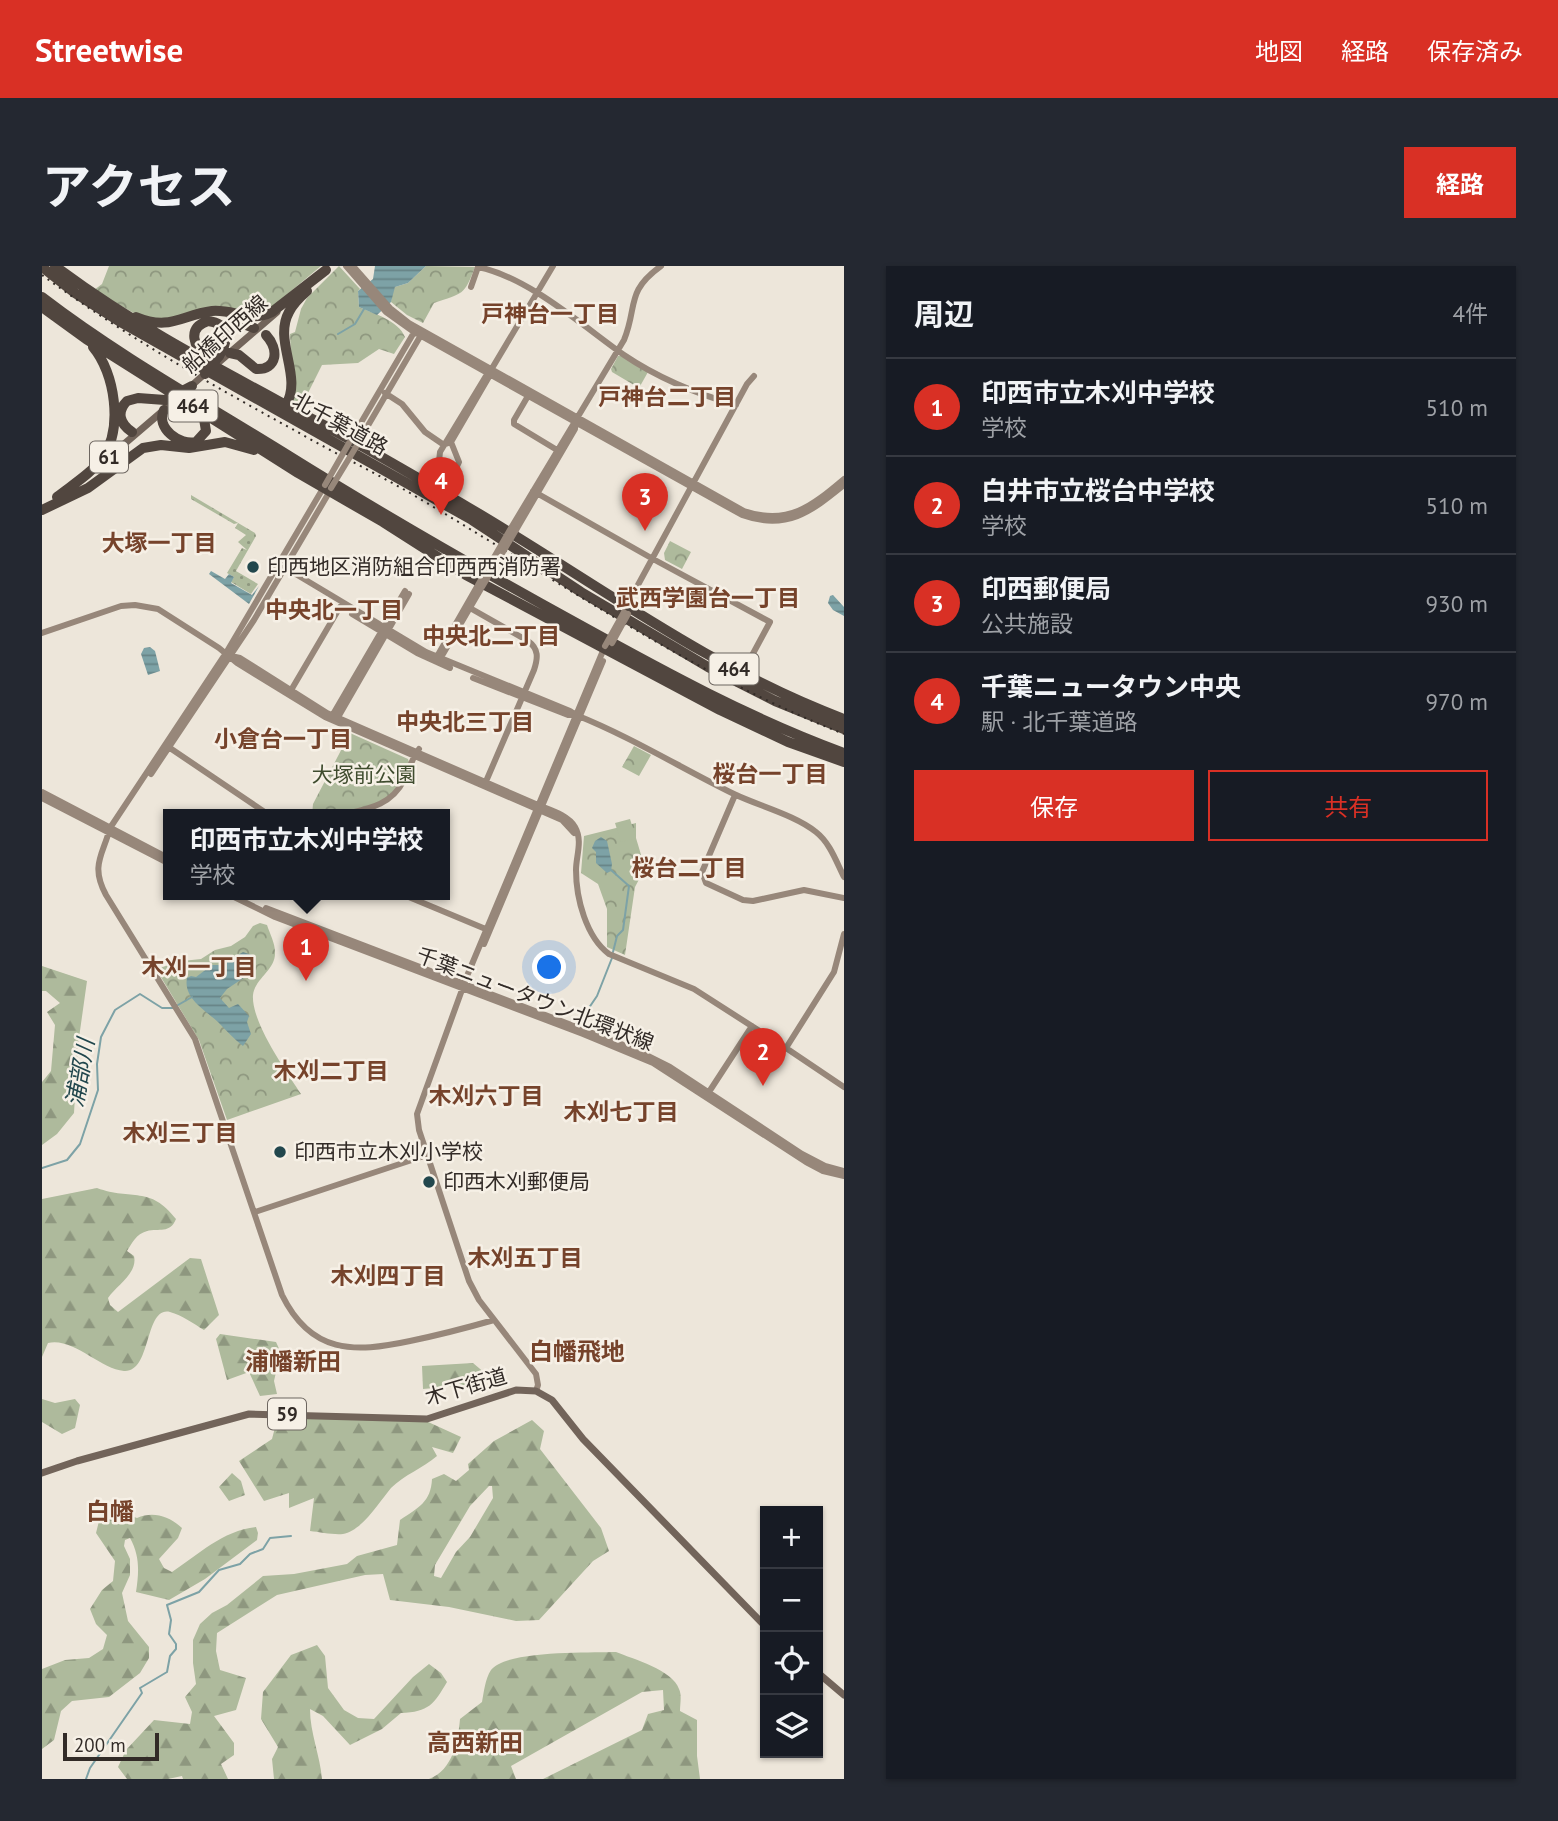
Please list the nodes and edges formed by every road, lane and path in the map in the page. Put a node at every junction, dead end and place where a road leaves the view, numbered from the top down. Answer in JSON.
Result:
{"nodes":[{"id":1,"x":55,"y":266,"type":"edge"},
{"id":2,"x":346,"y":266,"type":"edge"},
{"id":3,"x":353,"y":266,"type":"edge"},
{"id":4,"x":553,"y":266,"type":"edge"},
{"id":5,"x":42,"y":267,"type":"edge"},
{"id":6,"x":657,"y":267,"type":"edge"},
{"id":7,"x":328,"y":268,"type":"edge"},
{"id":8,"x":82,"y":286,"type":"junction"},
{"id":9,"x":471,"y":287,"type":"dead end"},
{"id":10,"x":536,"y":293,"type":"junction"},
{"id":11,"x":42,"y":297,"type":"edge"},
{"id":12,"x":42,"y":307,"type":"edge"},
{"id":13,"x":192,"y":317,"type":"junction"},
{"id":14,"x":408,"y":325,"type":"junction"},
{"id":15,"x":254,"y":328,"type":"dead end"},
{"id":16,"x":419,"y":331,"type":"junction"},
{"id":17,"x":266,"y":335,"type":"dead end"},
{"id":18,"x":86,"y":339,"type":"junction"},
{"id":19,"x":618,"y":351,"type":"junction"},
{"id":20,"x":223,"y":357,"type":"junction"},
{"id":21,"x":489,"y":372,"type":"junction"},
{"id":22,"x":205,"y":374,"type":"joint"},
{"id":23,"x":754,"y":376,"type":"dead end"},
{"id":24,"x":147,"y":377,"type":"junction"},
{"id":25,"x":192,"y":386,"type":"joint"},
{"id":26,"x":263,"y":392,"type":"junction"},
{"id":27,"x":384,"y":392,"type":"junction"},
{"id":28,"x":528,"y":396,"type":"junction"},
{"id":29,"x":167,"y":405,"type":"junction"},
{"id":30,"x":286,"y":405,"type":"junction"},
{"id":31,"x":736,"y":405,"type":"junction"},
{"id":32,"x":576,"y":420,"type":"junction"},
{"id":33,"x":132,"y":432,"type":"dead end"},
{"id":34,"x":145,"y":439,"type":"dead end"},
{"id":35,"x":353,"y":443,"type":"junction"},
{"id":36,"x":447,"y":443,"type":"junction"},
{"id":37,"x":161,"y":445,"type":"junction"},
{"id":38,"x":557,"y":450,"type":"junction"},
{"id":39,"x":298,"y":473,"type":"junction"},
{"id":40,"x":844,"y":479,"type":"edge"},
{"id":41,"x":844,"y":485,"type":"edge"},
{"id":42,"x":693,"y":486,"type":"junction"},
{"id":43,"x":327,"y":488,"type":"junction"},
{"id":44,"x":535,"y":492,"type":"junction"},
{"id":45,"x":57,"y":497,"type":"junction"},
{"id":46,"x":42,"y":508,"type":"edge"},
{"id":47,"x":654,"y":560,"type":"junction"},
{"id":48,"x":277,"y":566,"type":"junction"},
{"id":49,"x":284,"y":571,"type":"junction"},
{"id":50,"x":480,"y":586,"type":"junction"},
{"id":51,"x":407,"y":592,"type":"dead end"},
{"id":52,"x":340,"y":607,"type":"junction"},
{"id":53,"x":470,"y":608,"type":"junction"},
{"id":54,"x":627,"y":610,"type":"junction"},
{"id":55,"x":385,"y":631,"type":"junction"},
{"id":56,"x":42,"y":633,"type":"edge"},
{"id":57,"x":606,"y":648,"type":"junction"},
{"id":58,"x":228,"y":654,"type":"junction"},
{"id":59,"x":436,"y":659,"type":"junction"},
{"id":60,"x":742,"y":674,"type":"junction"},
{"id":61,"x":290,"y":692,"type":"junction"},
{"id":62,"x":523,"y":695,"type":"junction"},
{"id":63,"x":578,"y":716,"type":"junction"},
{"id":64,"x":335,"y":718,"type":"junction"},
{"id":65,"x":844,"y":719,"type":"edge"},
{"id":66,"x":844,"y":729,"type":"edge"},
{"id":67,"x":167,"y":746,"type":"junction"},
{"id":68,"x":416,"y":752,"type":"junction"},
{"id":69,"x":844,"y":753,"type":"edge"},
{"id":70,"x":844,"y":762,"type":"edge"},
{"id":71,"x":484,"y":785,"type":"junction"},
{"id":72,"x":42,"y":792,"type":"edge"},
{"id":73,"x":735,"y":795,"type":"junction"},
{"id":74,"x":42,"y":798,"type":"edge"},
{"id":75,"x":539,"y":808,"type":"junction"},
{"id":76,"x":260,"y":809,"type":"edge"},
{"id":77,"x":367,"y":809,"type":"edge"},
{"id":78,"x":111,"y":830,"type":"junction"},
{"id":79,"x":163,"y":856,"type":"edge"},
{"id":80,"x":163,"y":860,"type":"edge"},
{"id":81,"x":844,"y":877,"type":"edge"},
{"id":82,"x":844,"y":898,"type":"edge"},
{"id":83,"x":242,"y":900,"type":"edge"},
{"id":84,"x":249,"y":900,"type":"edge"},
{"id":85,"x":416,"y":900,"type":"edge"},
{"id":86,"x":274,"y":914,"type":"junction"},
{"id":87,"x":488,"y":930,"type":"junction"},
{"id":88,"x":844,"y":934,"type":"edge"},
{"id":89,"x":464,"y":986,"type":"junction"},
{"id":90,"x":752,"y":1026,"type":"junction"},
{"id":91,"x":786,"y":1048,"type":"junction"},
{"id":92,"x":844,"y":1087,"type":"edge"},
{"id":93,"x":708,"y":1094,"type":"junction"},
{"id":94,"x":427,"y":1155,"type":"junction"},
{"id":95,"x":844,"y":1173,"type":"edge"},
{"id":96,"x":255,"y":1212,"type":"junction"},
{"id":97,"x":494,"y":1320,"type":"junction"},
{"id":98,"x":536,"y":1391,"type":"junction"},
{"id":99,"x":42,"y":1473,"type":"edge"},
{"id":100,"x":760,"y":1621,"type":"edge"},
{"id":101,"x":823,"y":1678,"type":"edge"},
{"id":102,"x":844,"y":1695,"type":"edge"}],
"edges":[{"from":1,"to":8,"type":"highway","name":"北千葉道路","number":"464"},
{"from":2,"to":14,"type":"street"},
{"from":3,"to":14,"type":"street"},
{"from":4,"to":10,"type":"street"},
{"from":5,"to":66,"type":"highway","name":"北千葉道路","number":"464"},
{"from":6,"to":19,"type":"street"},
{"from":7,"to":13,"type":"highway"},
{"from":7,"to":20,"type":"main road","name":"船橋印西線"},
{"from":7,"to":30,"type":"highway"},
{"from":8,"to":13,"type":"highway"},
{"from":8,"to":26,"type":"highway","name":"北千葉道路","number":"464"},
{"from":9,"to":10,"type":"street"},
{"from":10,"to":19,"type":"street"},
{"from":10,"to":21,"type":"street"},
{"from":11,"to":69,"type":"highway","number":"464"},
{"from":12,"to":18,"type":"highway","number":"464"},
{"from":13,"to":15,"type":"highway"},
{"from":14,"to":16,"type":"street"},
{"from":16,"to":21,"type":"street"},
{"from":16,"to":27,"type":"street"},
{"from":17,"to":20,"type":"highway"},
{"from":18,"to":24,"type":"highway","number":"464"},
{"from":18,"to":45,"type":"highway"},
{"from":19,"to":31,"type":"street"},
{"from":19,"to":32,"type":"street"},
{"from":20,"to":22,"type":"highway","bridge":true},
{"from":20,"to":26,"type":"highway"},
{"from":21,"to":28,"type":"street"},
{"from":21,"to":32,"type":"street"},
{"from":21,"to":36,"type":"street"},
{"from":22,"to":25,"type":"main road","name":"船橋印西線","bridge":true},
{"from":23,"to":31,"type":"street"},
{"from":24,"to":29,"type":"highway"},
{"from":24,"to":39,"type":"highway","number":"464"},
{"from":25,"to":29,"type":"highway","bridge":true},
{"from":26,"to":30,"type":"highway","name":"北千葉道路","number":"464"},
{"from":27,"to":35,"type":"street"},
{"from":27,"to":36,"type":"street"},
{"from":28,"to":32,"type":"street"},
{"from":28,"to":38,"type":"street"},
{"from":29,"to":33,"type":"highway"},
{"from":29,"to":45,"type":"main road","number":"61"},
{"from":30,"to":35,"type":"highway","name":"北千葉道路","number":"464"},
{"from":31,"to":42,"type":"street"},
{"from":32,"to":38,"type":"street"},
{"from":32,"to":42,"type":"street"},
{"from":32,"to":44,"type":"street"},
{"from":34,"to":37,"type":"highway"},
{"from":35,"to":43,"type":"street","bridge":true},
{"from":35,"to":54,"type":"highway","name":"北千葉道路","number":"464"},
{"from":36,"to":36,"type":"street"},
{"from":37,"to":39,"type":"highway"},
{"from":37,"to":46,"type":"highway"},
{"from":38,"to":44,"type":"street"},
{"from":39,"to":43,"type":"highway","number":"464"},
{"from":40,"to":42,"type":"street"},
{"from":41,"to":42,"type":"street"},
{"from":42,"to":47,"type":"street"},
{"from":43,"to":48,"type":"street"},
{"from":43,"to":49,"type":"street"},
{"from":43,"to":57,"type":"highway","number":"464"},
{"from":44,"to":47,"type":"street"},
{"from":44,"to":50,"type":"street","bridge":true},
{"from":45,"to":46,"type":"main road","number":"61"},
{"from":47,"to":54,"type":"street"},
{"from":47,"to":60,"type":"street"},
{"from":48,"to":49,"type":"street"},
{"from":48,"to":58,"type":"street"},
{"from":49,"to":52,"type":"street"},
{"from":49,"to":55,"type":"street"},
{"from":49,"to":58,"type":"street"},
{"from":50,"to":53,"type":"street"},
{"from":50,"to":59,"type":"street"},
{"from":51,"to":55,"type":"street"},
{"from":52,"to":55,"type":"street"},
{"from":52,"to":61,"type":"street"},
{"from":53,"to":59,"type":"street"},
{"from":53,"to":62,"type":"street"},
{"from":54,"to":57,"type":"street","bridge":true},
{"from":54,"to":60,"type":"highway","name":"北千葉道路","number":"464"},
{"from":55,"to":59,"type":"street"},
{"from":55,"to":64,"type":"street"},
{"from":56,"to":58,"type":"street"},
{"from":57,"to":63,"type":"street"},
{"from":57,"to":70,"type":"highway","number":"464"},
{"from":58,"to":61,"type":"street"},
{"from":58,"to":64,"type":"street"},
{"from":58,"to":67,"type":"street"},
{"from":59,"to":62,"type":"street"},
{"from":60,"to":65,"type":"highway","name":"北千葉道路","number":"464"},
{"from":61,"to":64,"type":"street"},
{"from":62,"to":63,"type":"street"},
{"from":62,"to":71,"type":"street"},
{"from":63,"to":73,"type":"street"},
{"from":63,"to":75,"type":"street"},
{"from":64,"to":68,"type":"street"},
{"from":67,"to":76,"type":"street"},
{"from":67,"to":78,"type":"street"},
{"from":68,"to":71,"type":"street"},
{"from":68,"to":77,"type":"street"},
{"from":71,"to":75,"type":"street"},
{"from":72,"to":78,"type":"street"},
{"from":73,"to":81,"type":"street"},
{"from":73,"to":82,"type":"street"},
{"from":74,"to":78,"type":"street"},
{"from":75,"to":87,"type":"street"},
{"from":75,"to":90,"type":"street"},
{"from":78,"to":79,"type":"street"},
{"from":78,"to":80,"type":"street"},
{"from":78,"to":96,"type":"street"},
{"from":83,"to":86,"type":"street","name":"千葉ニュータウン北環状線"},
{"from":84,"to":86,"type":"street","name":"千葉ニュータウン北環状線"},
{"from":85,"to":87,"type":"street"},
{"from":86,"to":89,"type":"street","name":"千葉ニュータウン北環状線"},
{"from":87,"to":89,"type":"street"},
{"from":88,"to":91,"type":"street"},
{"from":89,"to":93,"type":"street","name":"千葉ニュータウン北環状線"},
{"from":89,"to":94,"type":"street"},
{"from":90,"to":91,"type":"street"},
{"from":90,"to":93,"type":"street"},
{"from":91,"to":92,"type":"street"},
{"from":93,"to":95,"type":"street","name":"千葉ニュータウン北環状線"},
{"from":94,"to":96,"type":"street"},
{"from":94,"to":97,"type":"street"},
{"from":96,"to":97,"type":"street"},
{"from":97,"to":98,"type":"street"},
{"from":98,"to":99,"type":"main road","name":"木下街道","number":"59"},
{"from":98,"to":100,"type":"main road","name":"木下街道"},
{"from":101,"to":102,"type":"main road"}]}
